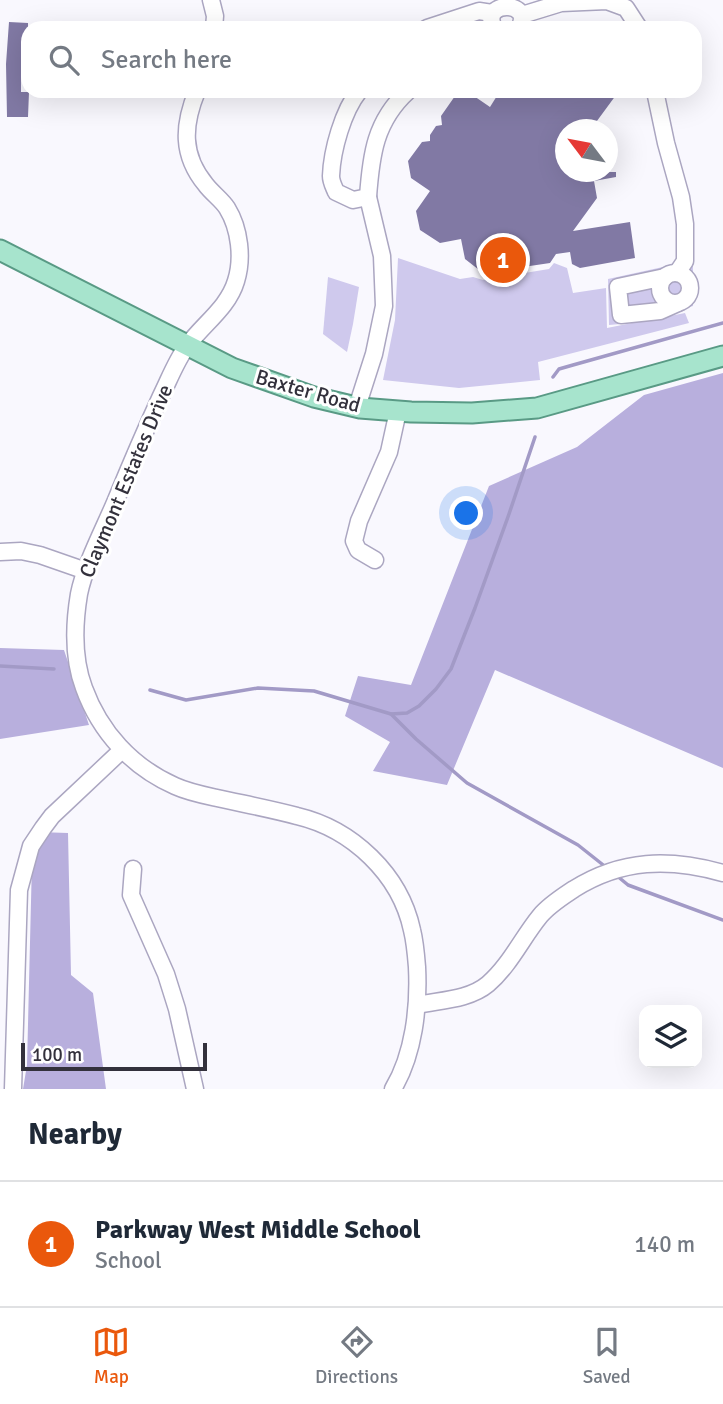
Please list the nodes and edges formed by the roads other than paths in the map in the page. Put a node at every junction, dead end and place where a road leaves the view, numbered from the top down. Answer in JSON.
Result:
{"nodes":[{"id":1,"x":211,"y":0,"type":"edge"},
{"id":2,"x":499,"y":11,"type":"edge"},
{"id":3,"x":215,"y":21,"type":"edge"},
{"id":4,"x":449,"y":21,"type":"edge"},
{"id":5,"x":521,"y":21,"type":"edge"},
{"id":6,"x":523,"y":21,"type":"edge"},
{"id":7,"x":634,"y":21,"type":"edge"},
{"id":8,"x":194,"y":98,"type":"edge"},
{"id":9,"x":354,"y":98,"type":"edge"},
{"id":10,"x":400,"y":98,"type":"edge"},
{"id":11,"x":656,"y":98,"type":"edge"},
{"id":12,"x":368,"y":197,"type":"junction"},
{"id":13,"x":0,"y":250,"type":"edge"},
{"id":14,"x":671,"y":275,"type":"junction"},
{"id":15,"x":678,"y":303,"type":"junction"},
{"id":16,"x":187,"y":346,"type":"junction"},
{"id":17,"x":723,"y":356,"type":"edge"},
{"id":18,"x":357,"y":407,"type":"junction"},
{"id":19,"x":398,"y":411,"type":"junction"},
{"id":20,"x":0,"y":552,"type":"edge"},
{"id":21,"x":375,"y":561,"type":"dead end"},
{"id":22,"x":86,"y":571,"type":"junction"},
{"id":23,"x":122,"y":750,"type":"junction"},
{"id":24,"x":133,"y":870,"type":"dead end"},
{"id":25,"x":723,"y":873,"type":"edge"},
{"id":26,"x":417,"y":1005,"type":"junction"},
{"id":27,"x":13,"y":1089,"type":"edge"},
{"id":28,"x":195,"y":1089,"type":"edge"},
{"id":29,"x":393,"y":1089,"type":"edge"}],
"edges":[{"from":1,"to":3,"type":"street"},
{"from":2,"to":4,"type":"street"},
{"from":2,"to":5,"type":"street"},
{"from":6,"to":7,"type":"street"},
{"from":8,"to":16,"type":"street","name":"Claymont Estates Drive"},
{"from":9,"to":12,"type":"street"},
{"from":10,"to":12,"type":"street"},
{"from":11,"to":14,"type":"street"},
{"from":12,"to":18,"type":"street"},
{"from":13,"to":16,"type":"main road","name":"Baxter Road"},
{"from":14,"to":15,"type":"street"},
{"from":14,"to":15,"type":"street"},
{"from":14,"to":15,"type":"street"},
{"from":16,"to":18,"type":"main road","name":"Baxter Road"},
{"from":16,"to":22,"type":"street","name":"Claymont Estates Drive"},
{"from":17,"to":19,"type":"main road","name":"Baxter Road"},
{"from":18,"to":19,"type":"main road","name":"Baxter Road"},
{"from":19,"to":21,"type":"street"},
{"from":20,"to":22,"type":"street"},
{"from":22,"to":23,"type":"street","name":"Claymont Estates Drive"},
{"from":23,"to":26,"type":"street","name":"Claymont Estates Drive"},
{"from":23,"to":27,"type":"street"},
{"from":24,"to":28,"type":"street"},
{"from":25,"to":26,"type":"street"},
{"from":26,"to":29,"type":"street","name":"Claymont Estates Drive"}]}
